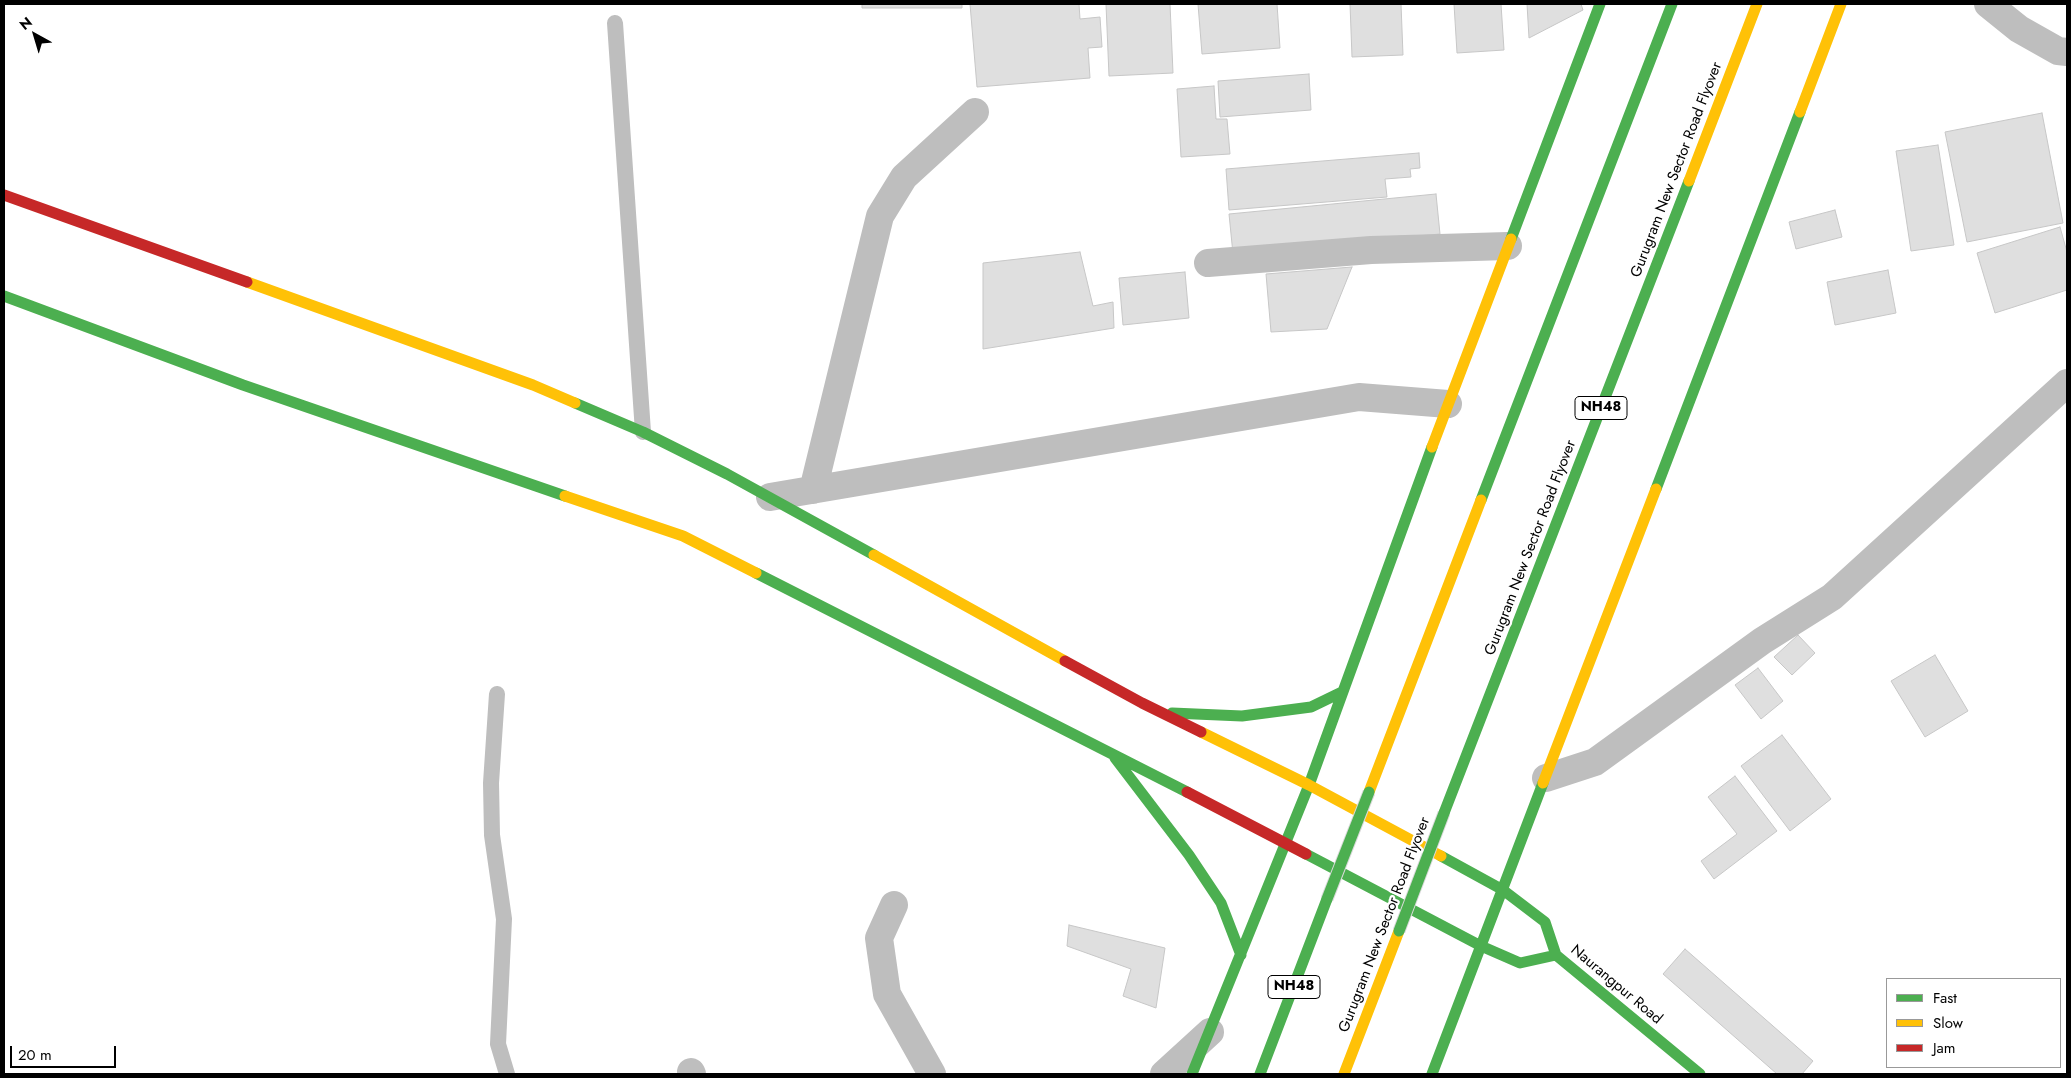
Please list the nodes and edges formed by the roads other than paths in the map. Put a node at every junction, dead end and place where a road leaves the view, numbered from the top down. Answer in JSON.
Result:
{"nodes":[{"id":1,"x":1600,"y":4,"type":"edge"},
{"id":2,"x":1672,"y":4,"type":"edge"},
{"id":3,"x":1757,"y":4,"type":"edge"},
{"id":4,"x":1841,"y":4,"type":"edge"},
{"id":5,"x":1988,"y":4,"type":"edge"},
{"id":6,"x":615,"y":23,"type":"dead end"},
{"id":7,"x":2067,"y":52,"type":"edge"},
{"id":8,"x":975,"y":112,"type":"dead end"},
{"id":9,"x":4,"y":195,"type":"edge"},
{"id":10,"x":1508,"y":246,"type":"junction"},
{"id":11,"x":1208,"y":263,"type":"dead end"},
{"id":12,"x":4,"y":296,"type":"edge"},
{"id":13,"x":2067,"y":383,"type":"edge"},
{"id":14,"x":1448,"y":404,"type":"junction"},
{"id":15,"x":643,"y":432,"type":"junction"},
{"id":16,"x":813,"y":490,"type":"junction"},
{"id":17,"x":770,"y":497,"type":"junction"},
{"id":18,"x":1342,"y":692,"type":"junction"},
{"id":19,"x":497,"y":694,"type":"dead end"},
{"id":20,"x":1163,"y":713,"type":"junction"},
{"id":21,"x":1110,"y":752,"type":"junction"},
{"id":22,"x":1546,"y":778,"type":"junction"},
{"id":23,"x":1309,"y":785,"type":"junction"},
{"id":24,"x":1286,"y":844,"type":"junction"},
{"id":25,"x":1503,"y":890,"type":"junction"},
{"id":26,"x":894,"y":905,"type":"dead end"},
{"id":27,"x":1481,"y":946,"type":"junction"},
{"id":28,"x":1241,"y":955,"type":"junction"},
{"id":29,"x":1556,"y":955,"type":"junction"},
{"id":30,"x":1210,"y":1032,"type":"junction"},
{"id":31,"x":507,"y":1074,"type":"edge"},
{"id":32,"x":932,"y":1074,"type":"edge"},
{"id":33,"x":1164,"y":1074,"type":"edge"},
{"id":34,"x":1192,"y":1074,"type":"edge"},
{"id":35,"x":1260,"y":1074,"type":"edge"},
{"id":36,"x":1344,"y":1074,"type":"edge"},
{"id":37,"x":1432,"y":1074,"type":"edge"},
{"id":38,"x":1700,"y":1074,"type":"edge"}],
"edges":[{"from":1,"to":10,"type":"main road"},
{"from":2,"to":35,"type":"main road","number":"NH48","bridge":true},
{"from":3,"to":36,"type":"main road","name":"Gurugram New Sector Road Flyover","number":"NH48","bridge":true},
{"from":4,"to":22,"type":"main road"},
{"from":5,"to":7,"type":"street"},
{"from":6,"to":15,"type":"lane"},
{"from":8,"to":16,"type":"street"},
{"from":9,"to":15,"type":"main road","name":"Naurangpur Road"},
{"from":10,"to":11,"type":"street"},
{"from":10,"to":14,"type":"main road"},
{"from":12,"to":21,"type":"main road"},
{"from":13,"to":22,"type":"street"},
{"from":14,"to":16,"type":"street"},
{"from":14,"to":18,"type":"main road"},
{"from":15,"to":17,"type":"main road","name":"Naurangpur Road"},
{"from":16,"to":17,"type":"street"},
{"from":17,"to":20,"type":"main road","name":"Naurangpur Road"},
{"from":18,"to":20,"type":"main road"},
{"from":18,"to":23,"type":"main road"},
{"from":19,"to":31,"type":"lane"},
{"from":20,"to":23,"type":"main road","name":"Naurangpur Road"},
{"from":21,"to":24,"type":"main road"},
{"from":21,"to":28,"type":"main road"},
{"from":22,"to":25,"type":"main road"},
{"from":23,"to":24,"type":"main road"},
{"from":23,"to":25,"type":"main road","name":"Naurangpur Road"},
{"from":24,"to":27,"type":"main road"},
{"from":24,"to":28,"type":"main road"},
{"from":25,"to":27,"type":"main road"},
{"from":25,"to":29,"type":"main road","name":"Naurangpur Road"},
{"from":26,"to":32,"type":"street"},
{"from":27,"to":29,"type":"main road"},
{"from":27,"to":37,"type":"main road"},
{"from":28,"to":30,"type":"main road"},
{"from":29,"to":38,"type":"main road","name":"Naurangpur Road"},
{"from":30,"to":33,"type":"street"},
{"from":30,"to":34,"type":"main road"}]}
